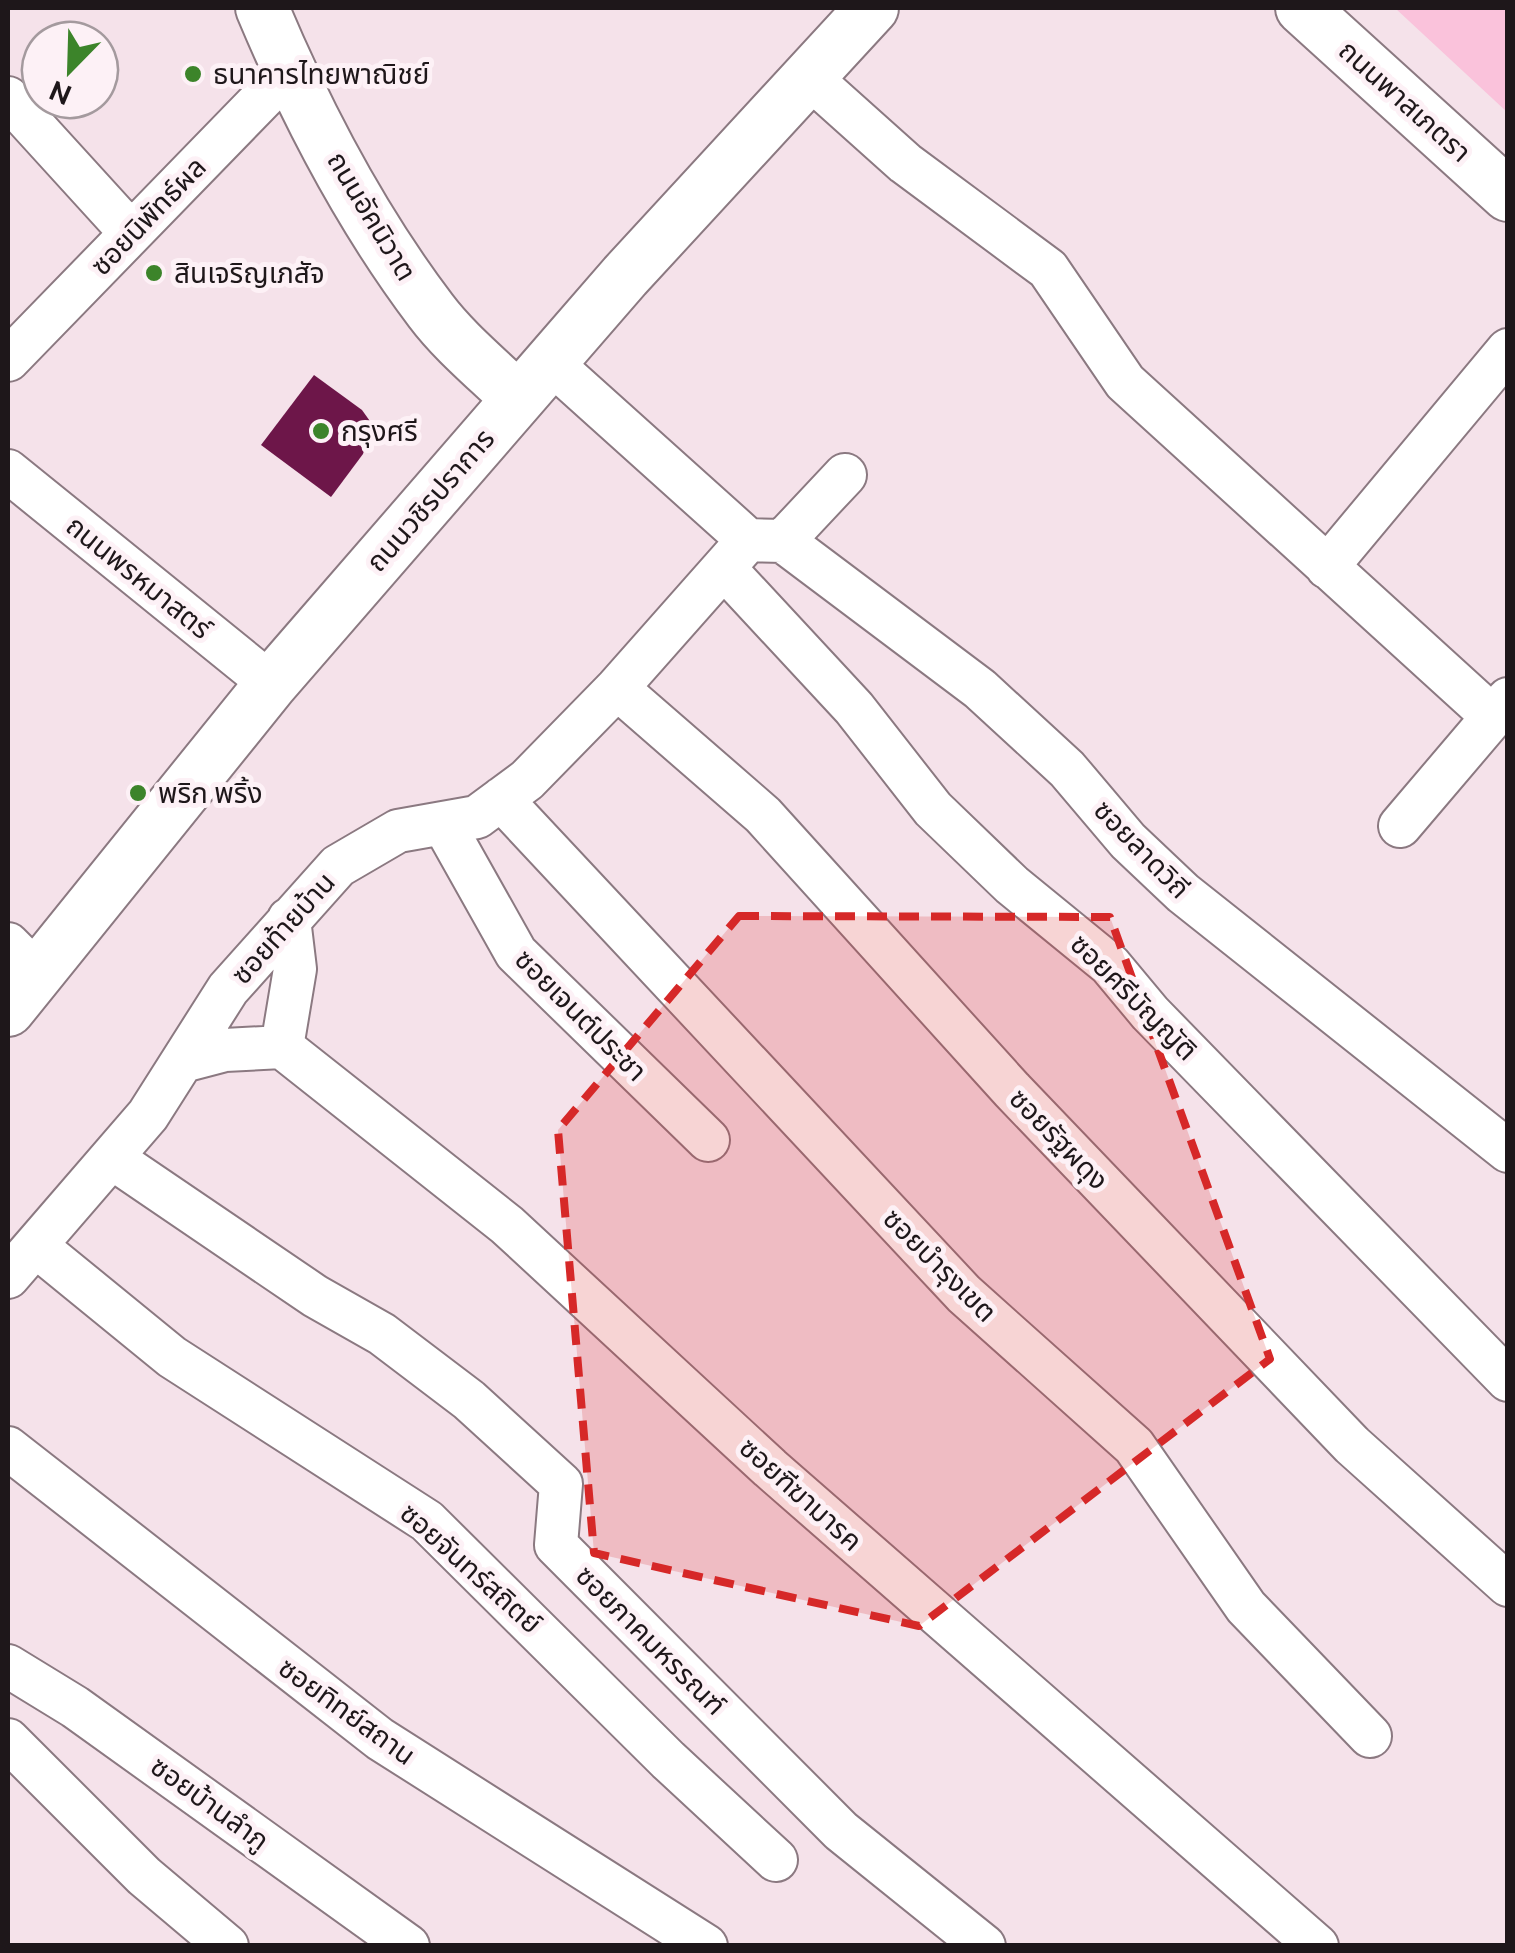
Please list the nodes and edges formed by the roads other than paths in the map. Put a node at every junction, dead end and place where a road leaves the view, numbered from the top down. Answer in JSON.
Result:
{"nodes":[{"id":1,"x":262,"y":8,"type":"edge"},
{"id":2,"x":872,"y":8,"type":"edge"},
{"id":3,"x":1302,"y":8,"type":"edge"},
{"id":4,"x":289,"y":71,"type":"junction"},
{"id":5,"x":809,"y":77,"type":"junction"},
{"id":6,"x":8,"y":98,"type":"edge"},
{"id":7,"x":1508,"y":195,"type":"edge"},
{"id":8,"x":131,"y":233,"type":"junction"},
{"id":9,"x":1508,"y":350,"type":"edge"},
{"id":10,"x":8,"y":360,"type":"edge"},
{"id":11,"x":534,"y":380,"type":"junction"},
{"id":12,"x":8,"y":471,"type":"edge"},
{"id":13,"x":845,"y":475,"type":"dead end"},
{"id":14,"x":752,"y":550,"type":"junction"},
{"id":15,"x":1327,"y":567,"type":"junction"},
{"id":16,"x":271,"y":684,"type":"junction"},
{"id":17,"x":618,"y":688,"type":"junction"},
{"id":18,"x":1500,"y":708,"type":"edge"},
{"id":19,"x":500,"y":800,"type":"junction"},
{"id":20,"x":443,"y":823,"type":"junction"},
{"id":21,"x":1400,"y":826,"type":"dead end"},
{"id":22,"x":289,"y":919,"type":"junction"},
{"id":23,"x":17,"y":976,"type":"edge"},
{"id":24,"x":282,"y":1047,"type":"junction"},
{"id":25,"x":183,"y":1061,"type":"junction"},
{"id":26,"x":708,"y":1140,"type":"dead end"},
{"id":27,"x":1508,"y":1151,"type":"edge"},
{"id":28,"x":112,"y":1158,"type":"junction"},
{"id":29,"x":36,"y":1246,"type":"junction"},
{"id":30,"x":8,"y":1277,"type":"edge"},
{"id":31,"x":1508,"y":1380,"type":"edge"},
{"id":32,"x":8,"y":1448,"type":"edge"},
{"id":33,"x":1508,"y":1585,"type":"edge"},
{"id":34,"x":8,"y":1666,"type":"edge"},
{"id":35,"x":1370,"y":1736,"type":"dead end"},
{"id":36,"x":8,"y":1740,"type":"edge"},
{"id":37,"x":776,"y":1860,"type":"dead end"},
{"id":38,"x":227,"y":1946,"type":"edge"},
{"id":39,"x":408,"y":1946,"type":"edge"},
{"id":40,"x":706,"y":1946,"type":"edge"},
{"id":41,"x":984,"y":1946,"type":"edge"},
{"id":42,"x":1317,"y":1946,"type":"edge"}],
"edges":[{"from":1,"to":4,"type":"street","name":"ถนนอัคนิวาต"},
{"from":2,"to":5,"type":"street","name":"ถนนวชิรปราการ"},
{"from":3,"to":7,"type":"street","name":"ถนนพาสเภตรา"},
{"from":4,"to":8,"type":"street","name":"ซอยนิพัทธ์ผล"},
{"from":4,"to":11,"type":"street","name":"ถนนอัคนิวาต"},
{"from":5,"to":11,"type":"street","name":"ถนนวชิรปราการ"},
{"from":5,"to":15,"type":"street"},
{"from":6,"to":8,"type":"street"},
{"from":8,"to":10,"type":"street","name":"ซอยนิพัทธ์ผล"},
{"from":9,"to":15,"type":"street"},
{"from":11,"to":14,"type":"street","name":"ซอยลาดวิถี"},
{"from":11,"to":16,"type":"street","name":"ถนนวชิรปราการ"},
{"from":12,"to":16,"type":"street","name":"ถนนพรหมาสตร์"},
{"from":13,"to":14,"type":"street","name":"ซอยท้ายบ้าน"},
{"from":14,"to":17,"type":"street","name":"ซอยท้ายบ้าน"},
{"from":14,"to":27,"type":"street","name":"ซอยลาดวิถี"},
{"from":14,"to":31,"type":"street","name":"ซอยศรีบัญญัติ"},
{"from":15,"to":18,"type":"street"},
{"from":16,"to":23,"type":"street","name":"ถนนวชิรปราการ"},
{"from":17,"to":19,"type":"street","name":"ซอยท้ายบ้าน"},
{"from":17,"to":33,"type":"street","name":"ซอยรัฐผดุง"},
{"from":18,"to":21,"type":"street"},
{"from":19,"to":20,"type":"street","name":"ซอยท้ายบ้าน"},
{"from":19,"to":35,"type":"street","name":"ซอยบำรุงเขต"},
{"from":20,"to":22,"type":"street","name":"ซอยท้ายบ้าน"},
{"from":20,"to":26,"type":"street","name":"ซอยเจนต์ประชา"},
{"from":22,"to":24,"type":"street"},
{"from":22,"to":25,"type":"street","name":"ซอยท้ายบ้าน"},
{"from":24,"to":25,"type":"street"},
{"from":24,"to":42,"type":"street","name":"ซอยฑีฆามารค"},
{"from":25,"to":28,"type":"street","name":"ซอยท้ายบ้าน"},
{"from":28,"to":29,"type":"street","name":"ซอยท้ายบ้าน"},
{"from":28,"to":41,"type":"street","name":"ซอยภาคมหรรณฑ์"},
{"from":29,"to":30,"type":"street","name":"ซอยท้ายบ้าน"},
{"from":29,"to":37,"type":"street","name":"ซอยจันทร์สถิตย์"},
{"from":32,"to":40,"type":"street","name":"ซอยทิทย์สถาน"},
{"from":34,"to":39,"type":"street","name":"ซอยบ้านลำภู"},
{"from":36,"to":38,"type":"street"}]}
